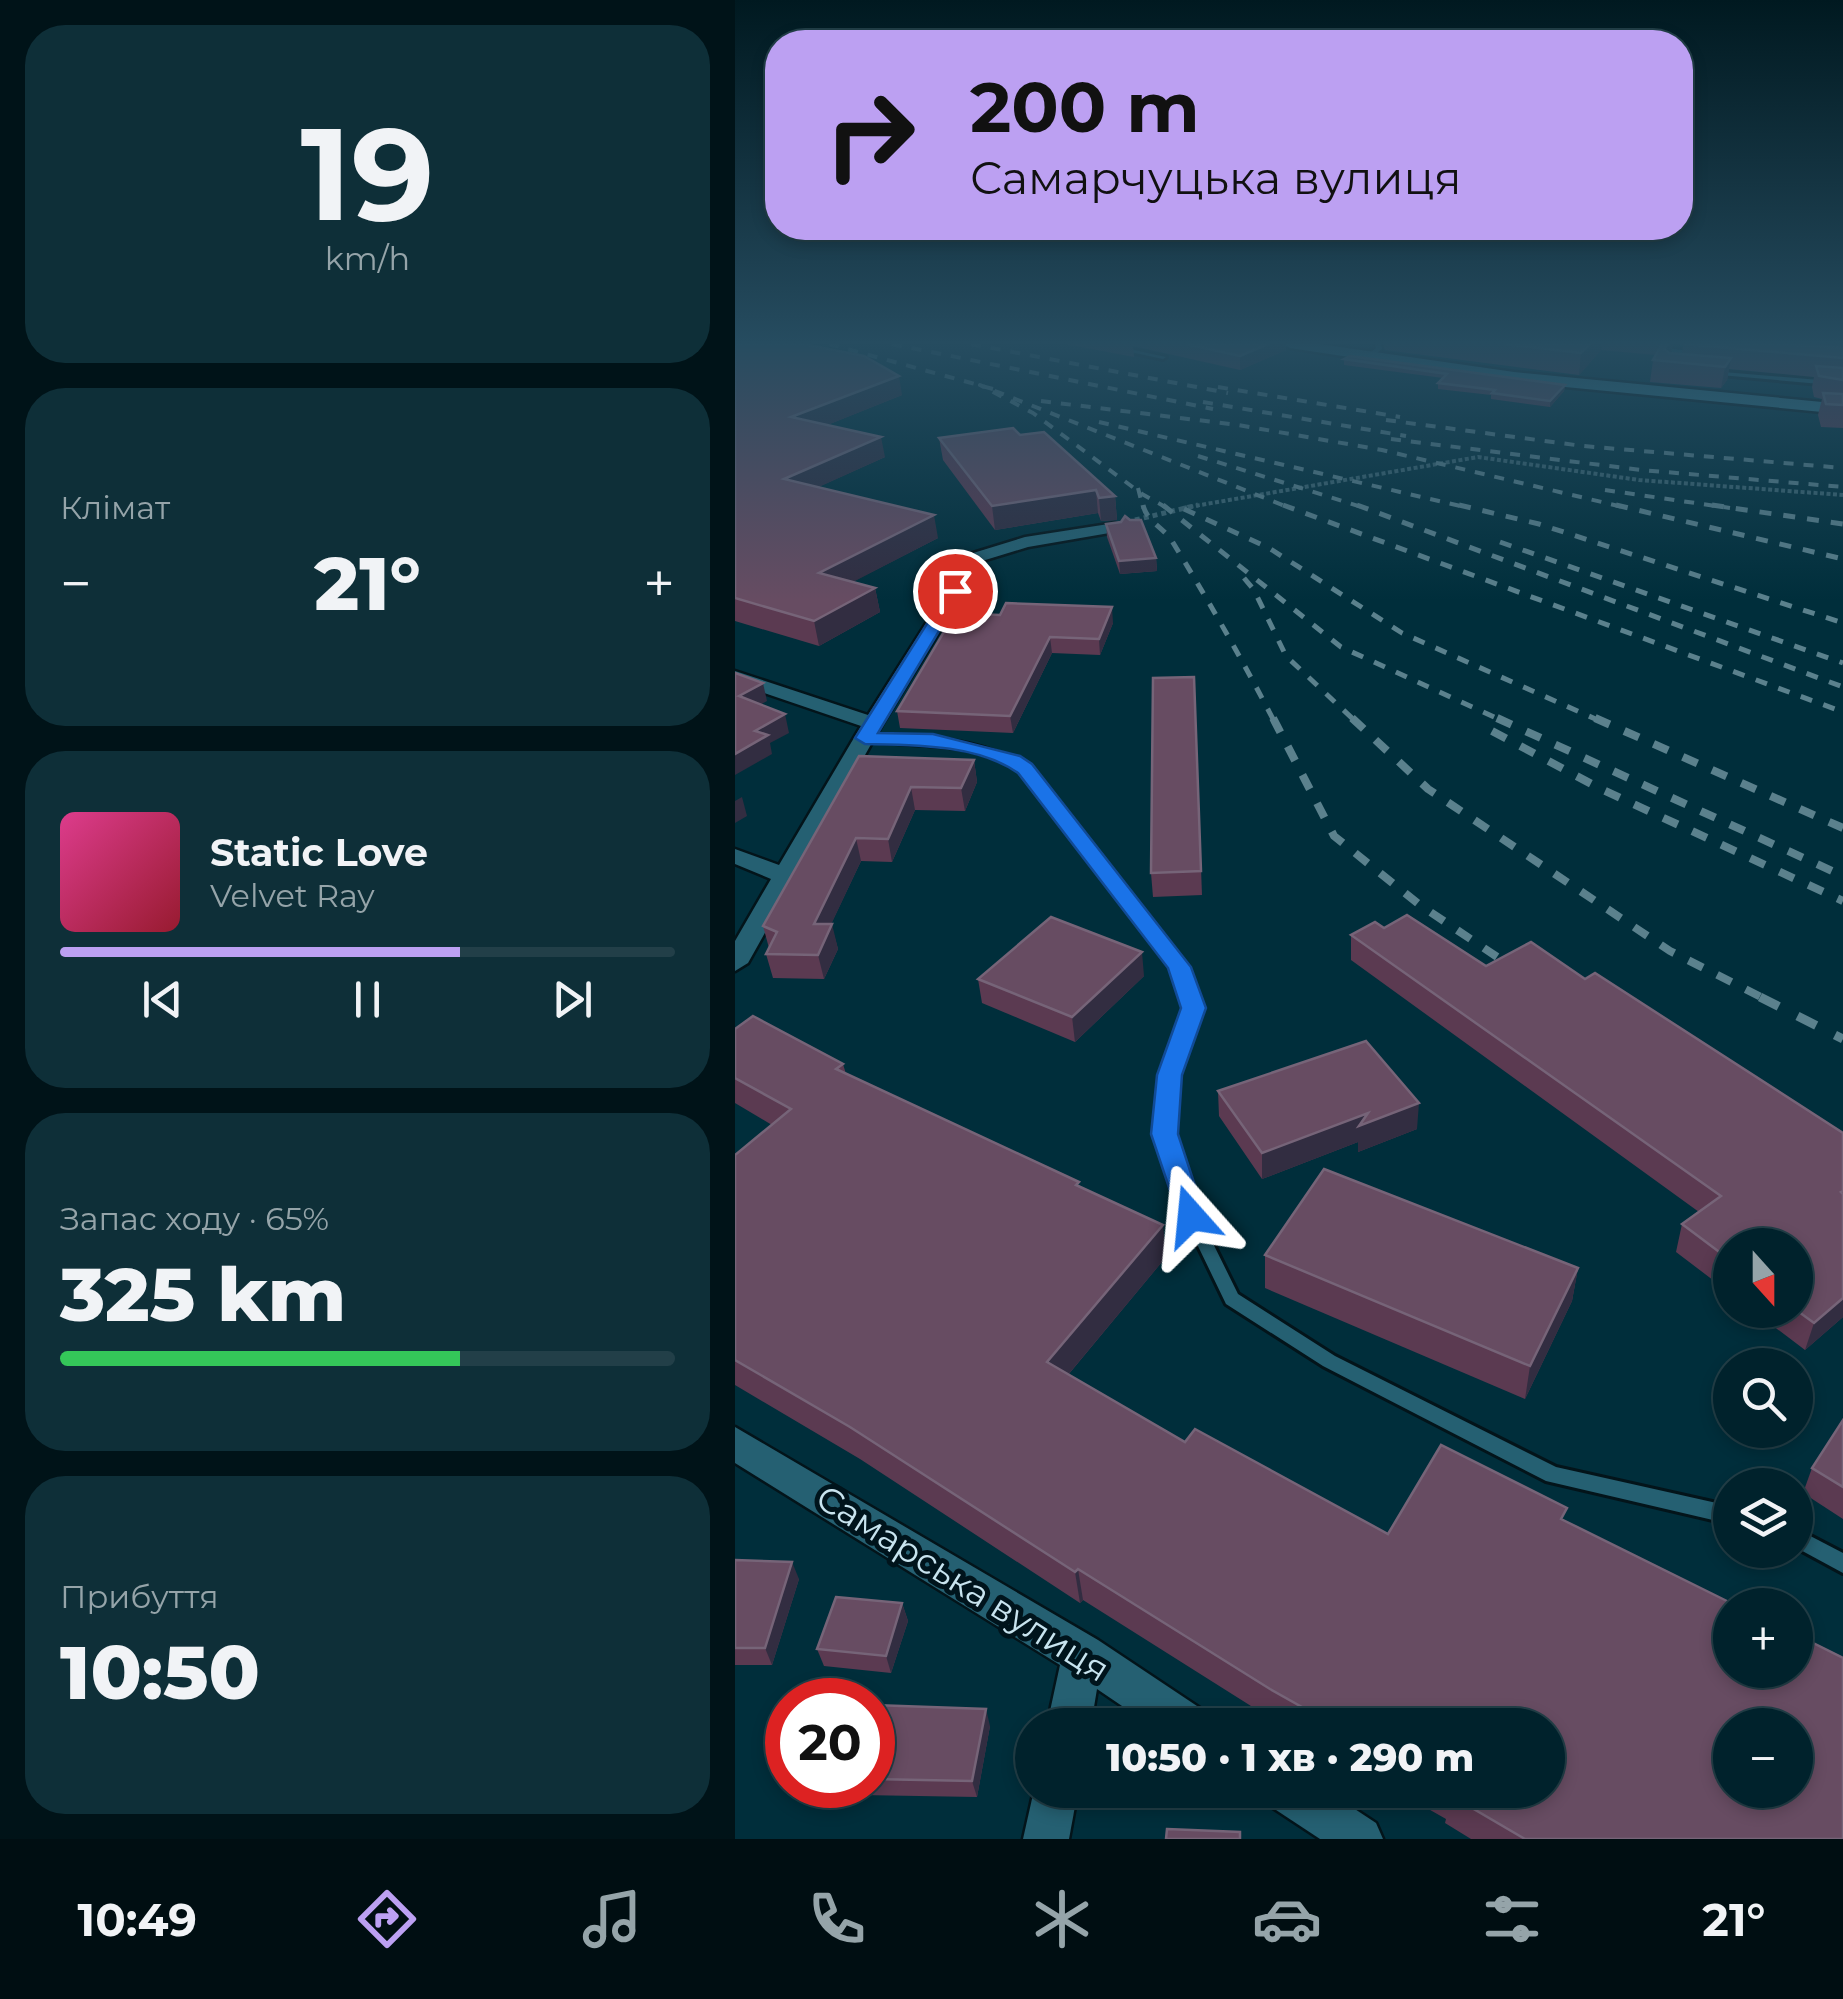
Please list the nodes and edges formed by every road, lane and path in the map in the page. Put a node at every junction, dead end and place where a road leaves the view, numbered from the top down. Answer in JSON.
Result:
{"nodes":[{"id":1,"x":1843,"y":495,"type":"edge"},
{"id":2,"x":1115,"y":528,"type":"joint"},
{"id":3,"x":735,"y":678,"type":"edge"},
{"id":4,"x":869,"y":730,"type":"junction"},
{"id":5,"x":735,"y":856,"type":"edge"},
{"id":6,"x":785,"y":876,"type":"junction"},
{"id":7,"x":735,"y":963,"type":"edge"},
{"id":8,"x":735,"y":1443,"type":"edge"},
{"id":9,"x":1713,"y":1510,"type":"edge"},
{"id":10,"x":1813,"y":1547,"type":"edge"},
{"id":11,"x":1843,"y":1564,"type":"edge"},
{"id":12,"x":1083,"y":1655,"type":"junction"},
{"id":13,"x":1072,"y":1708,"type":"edge"},
{"id":14,"x":1163,"y":1708,"type":"edge"},
{"id":15,"x":1052,"y":1808,"type":"edge"},
{"id":16,"x":1314,"y":1808,"type":"edge"},
{"id":17,"x":1046,"y":1839,"type":"edge"},
{"id":18,"x":1360,"y":1839,"type":"edge"}],
"edges":[{"from":1,"to":2,"type":"path"},
{"from":2,"to":4,"type":"street"},
{"from":3,"to":4,"type":"street"},
{"from":4,"to":6,"type":"street"},
{"from":4,"to":9,"type":"lane"},
{"from":5,"to":6,"type":"street"},
{"from":6,"to":7,"type":"street"},
{"from":8,"to":12,"type":"street","name":"Самарська вулиця"},
{"from":10,"to":11,"type":"lane"},
{"from":12,"to":13,"type":"street"},
{"from":12,"to":14,"type":"street","name":"Самарська вулиця"},
{"from":15,"to":17,"type":"street"},
{"from":16,"to":18,"type":"street"}]}
